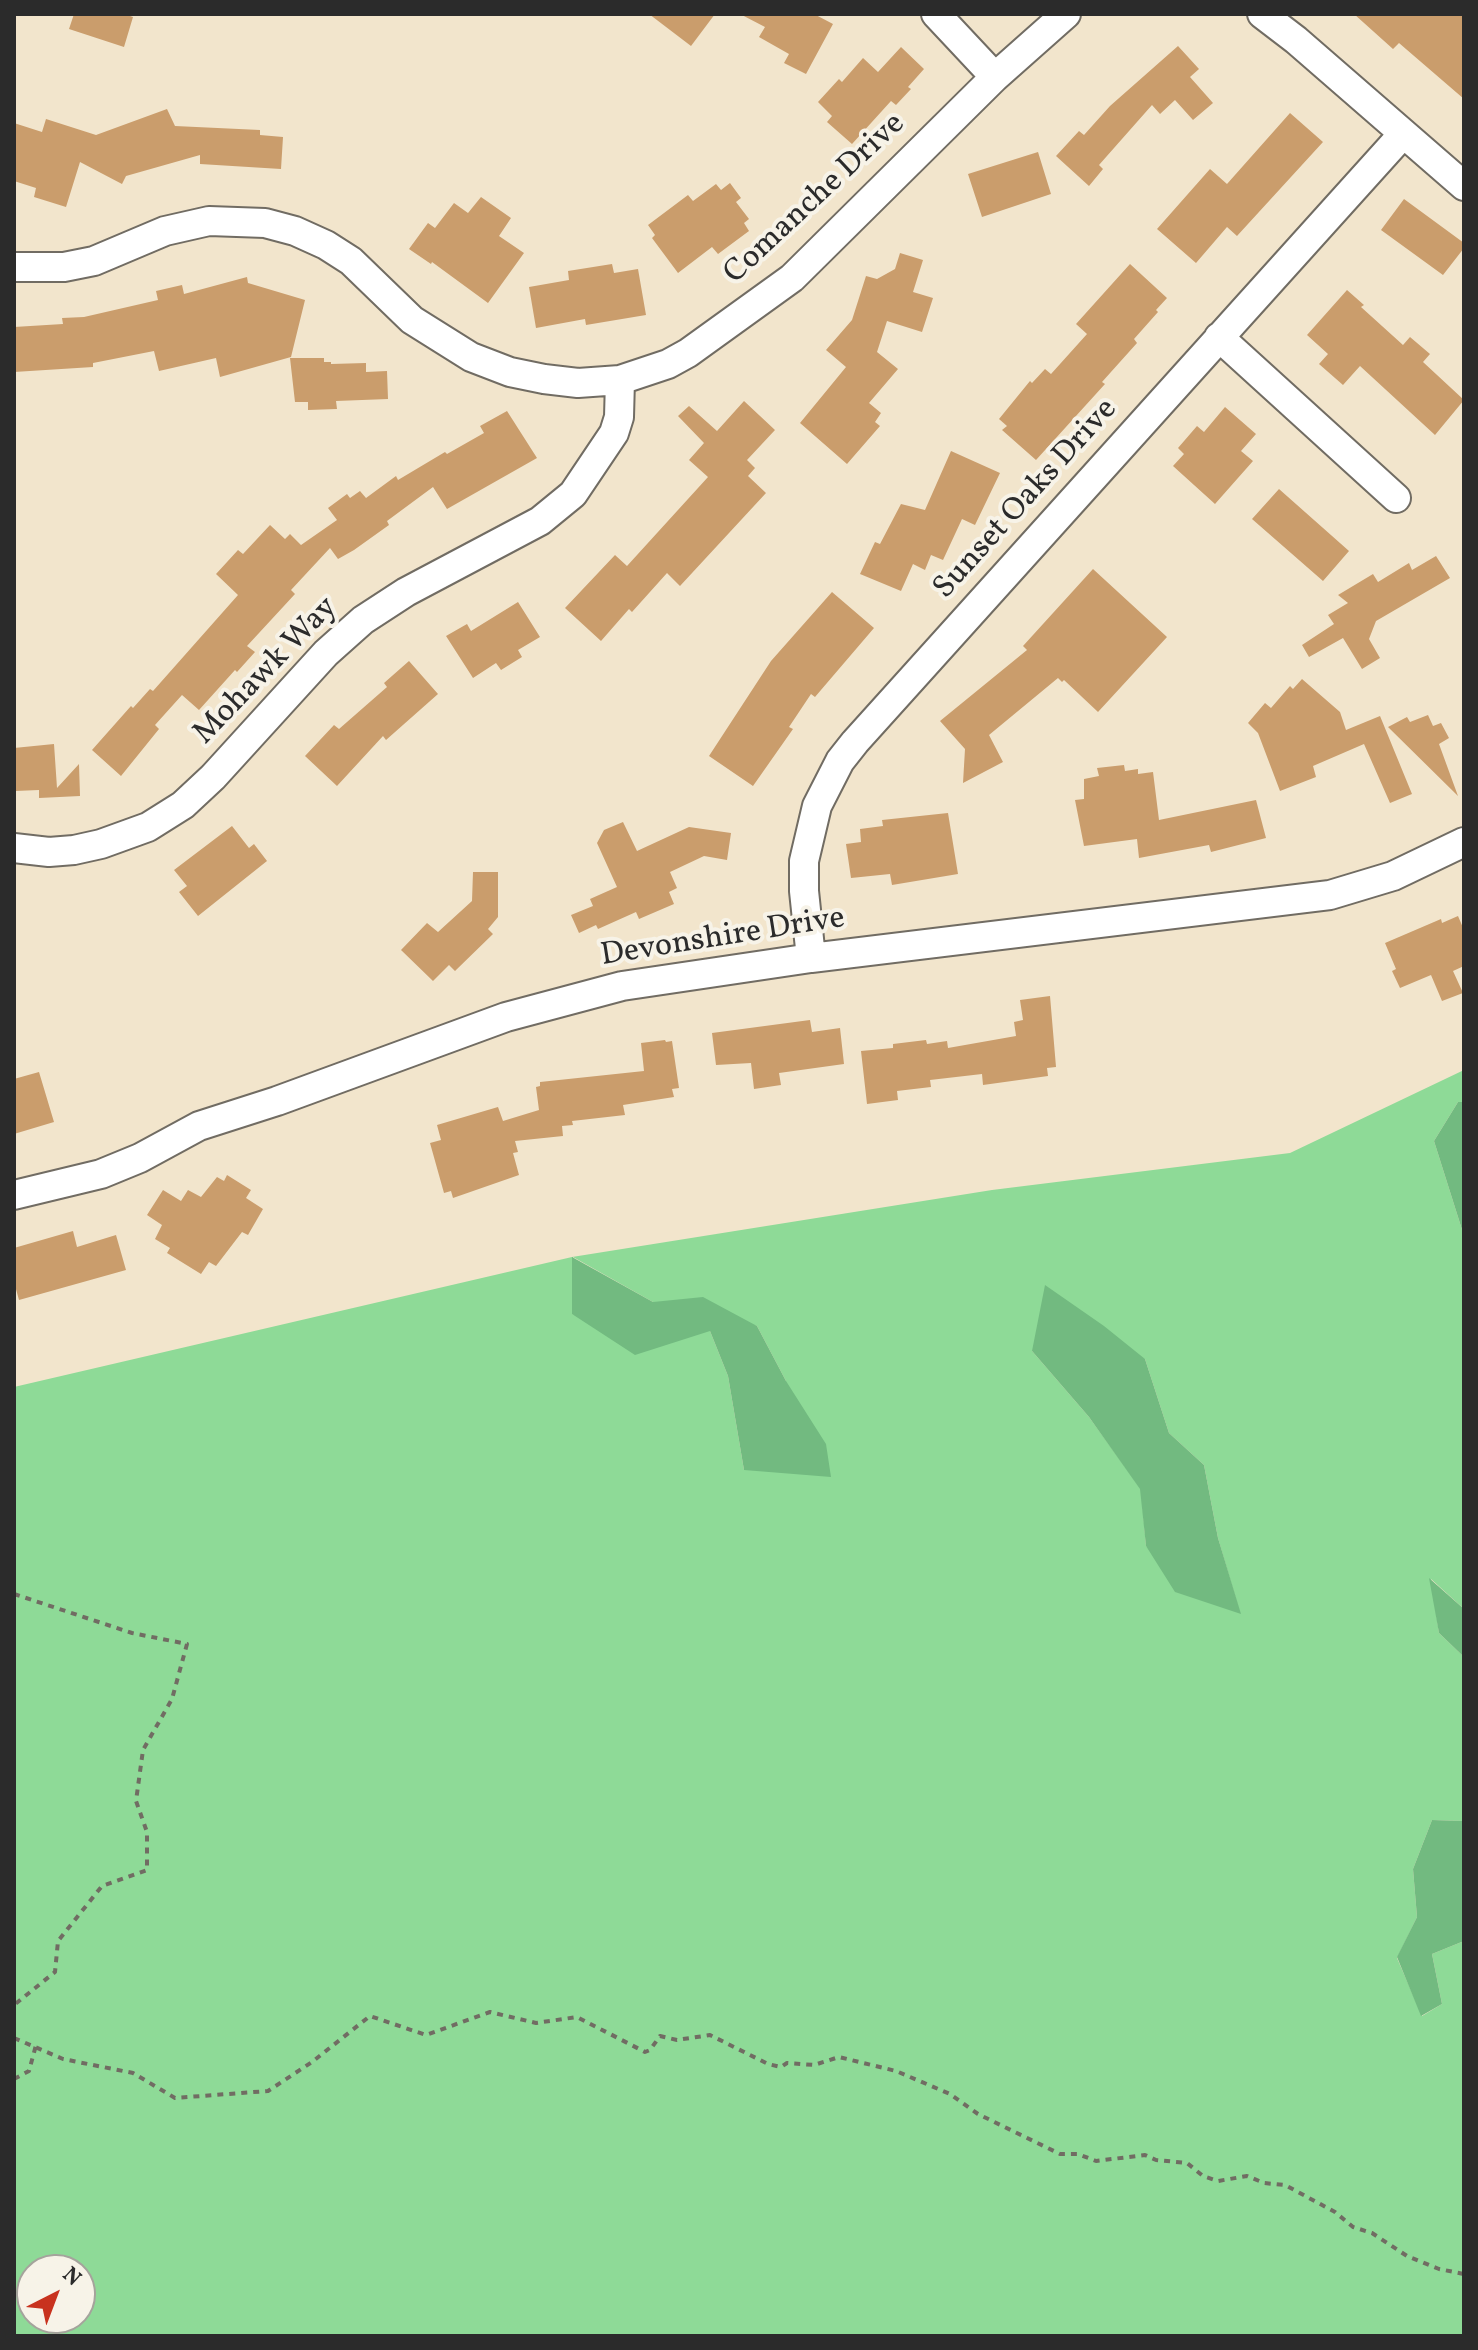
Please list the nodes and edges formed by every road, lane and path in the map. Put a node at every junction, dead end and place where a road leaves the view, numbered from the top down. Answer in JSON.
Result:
{"nodes":[{"id":1,"x":936,"y":14,"type":"edge"},
{"id":2,"x":1066,"y":14,"type":"edge"},
{"id":3,"x":1262,"y":14,"type":"edge"},
{"id":4,"x":995,"y":77,"type":"junction"},
{"id":5,"x":1403,"y":134,"type":"junction"},
{"id":6,"x":1464,"y":186,"type":"edge"},
{"id":7,"x":14,"y":267,"type":"edge"},
{"id":8,"x":1219,"y":337,"type":"junction"},
{"id":9,"x":620,"y":380,"type":"junction"},
{"id":10,"x":1396,"y":498,"type":"dead end"},
{"id":11,"x":1464,"y":842,"type":"edge"},
{"id":12,"x":14,"y":848,"type":"edge"},
{"id":13,"x":811,"y":958,"type":"junction"},
{"id":14,"x":14,"y":1195,"type":"edge"},
{"id":15,"x":14,"y":1594,"type":"edge"},
{"id":16,"x":14,"y":2005,"type":"edge"},
{"id":17,"x":14,"y":2038,"type":"edge"},
{"id":18,"x":36,"y":2045,"type":"junction"},
{"id":19,"x":14,"y":2079,"type":"edge"},
{"id":20,"x":1464,"y":2274,"type":"edge"}],
"edges":[{"from":1,"to":4,"type":"street"},
{"from":2,"to":4,"type":"street","name":"Comanche Drive"},
{"from":3,"to":5,"type":"street"},
{"from":4,"to":9,"type":"street","name":"Comanche Drive"},
{"from":5,"to":6,"type":"street"},
{"from":5,"to":8,"type":"street","name":"Sunset Oaks Drive"},
{"from":7,"to":9,"type":"street","name":"Comanche Drive"},
{"from":8,"to":10,"type":"street"},
{"from":8,"to":13,"type":"street","name":"Sunset Oaks Drive"},
{"from":9,"to":12,"type":"street","name":"Mohawk Way"},
{"from":11,"to":13,"type":"street","name":"Devonshire Drive"},
{"from":13,"to":14,"type":"street","name":"Devonshire Drive"},
{"from":15,"to":16,"type":"path"},
{"from":17,"to":18,"type":"path"},
{"from":18,"to":19,"type":"path"},
{"from":18,"to":20,"type":"path"}]}
